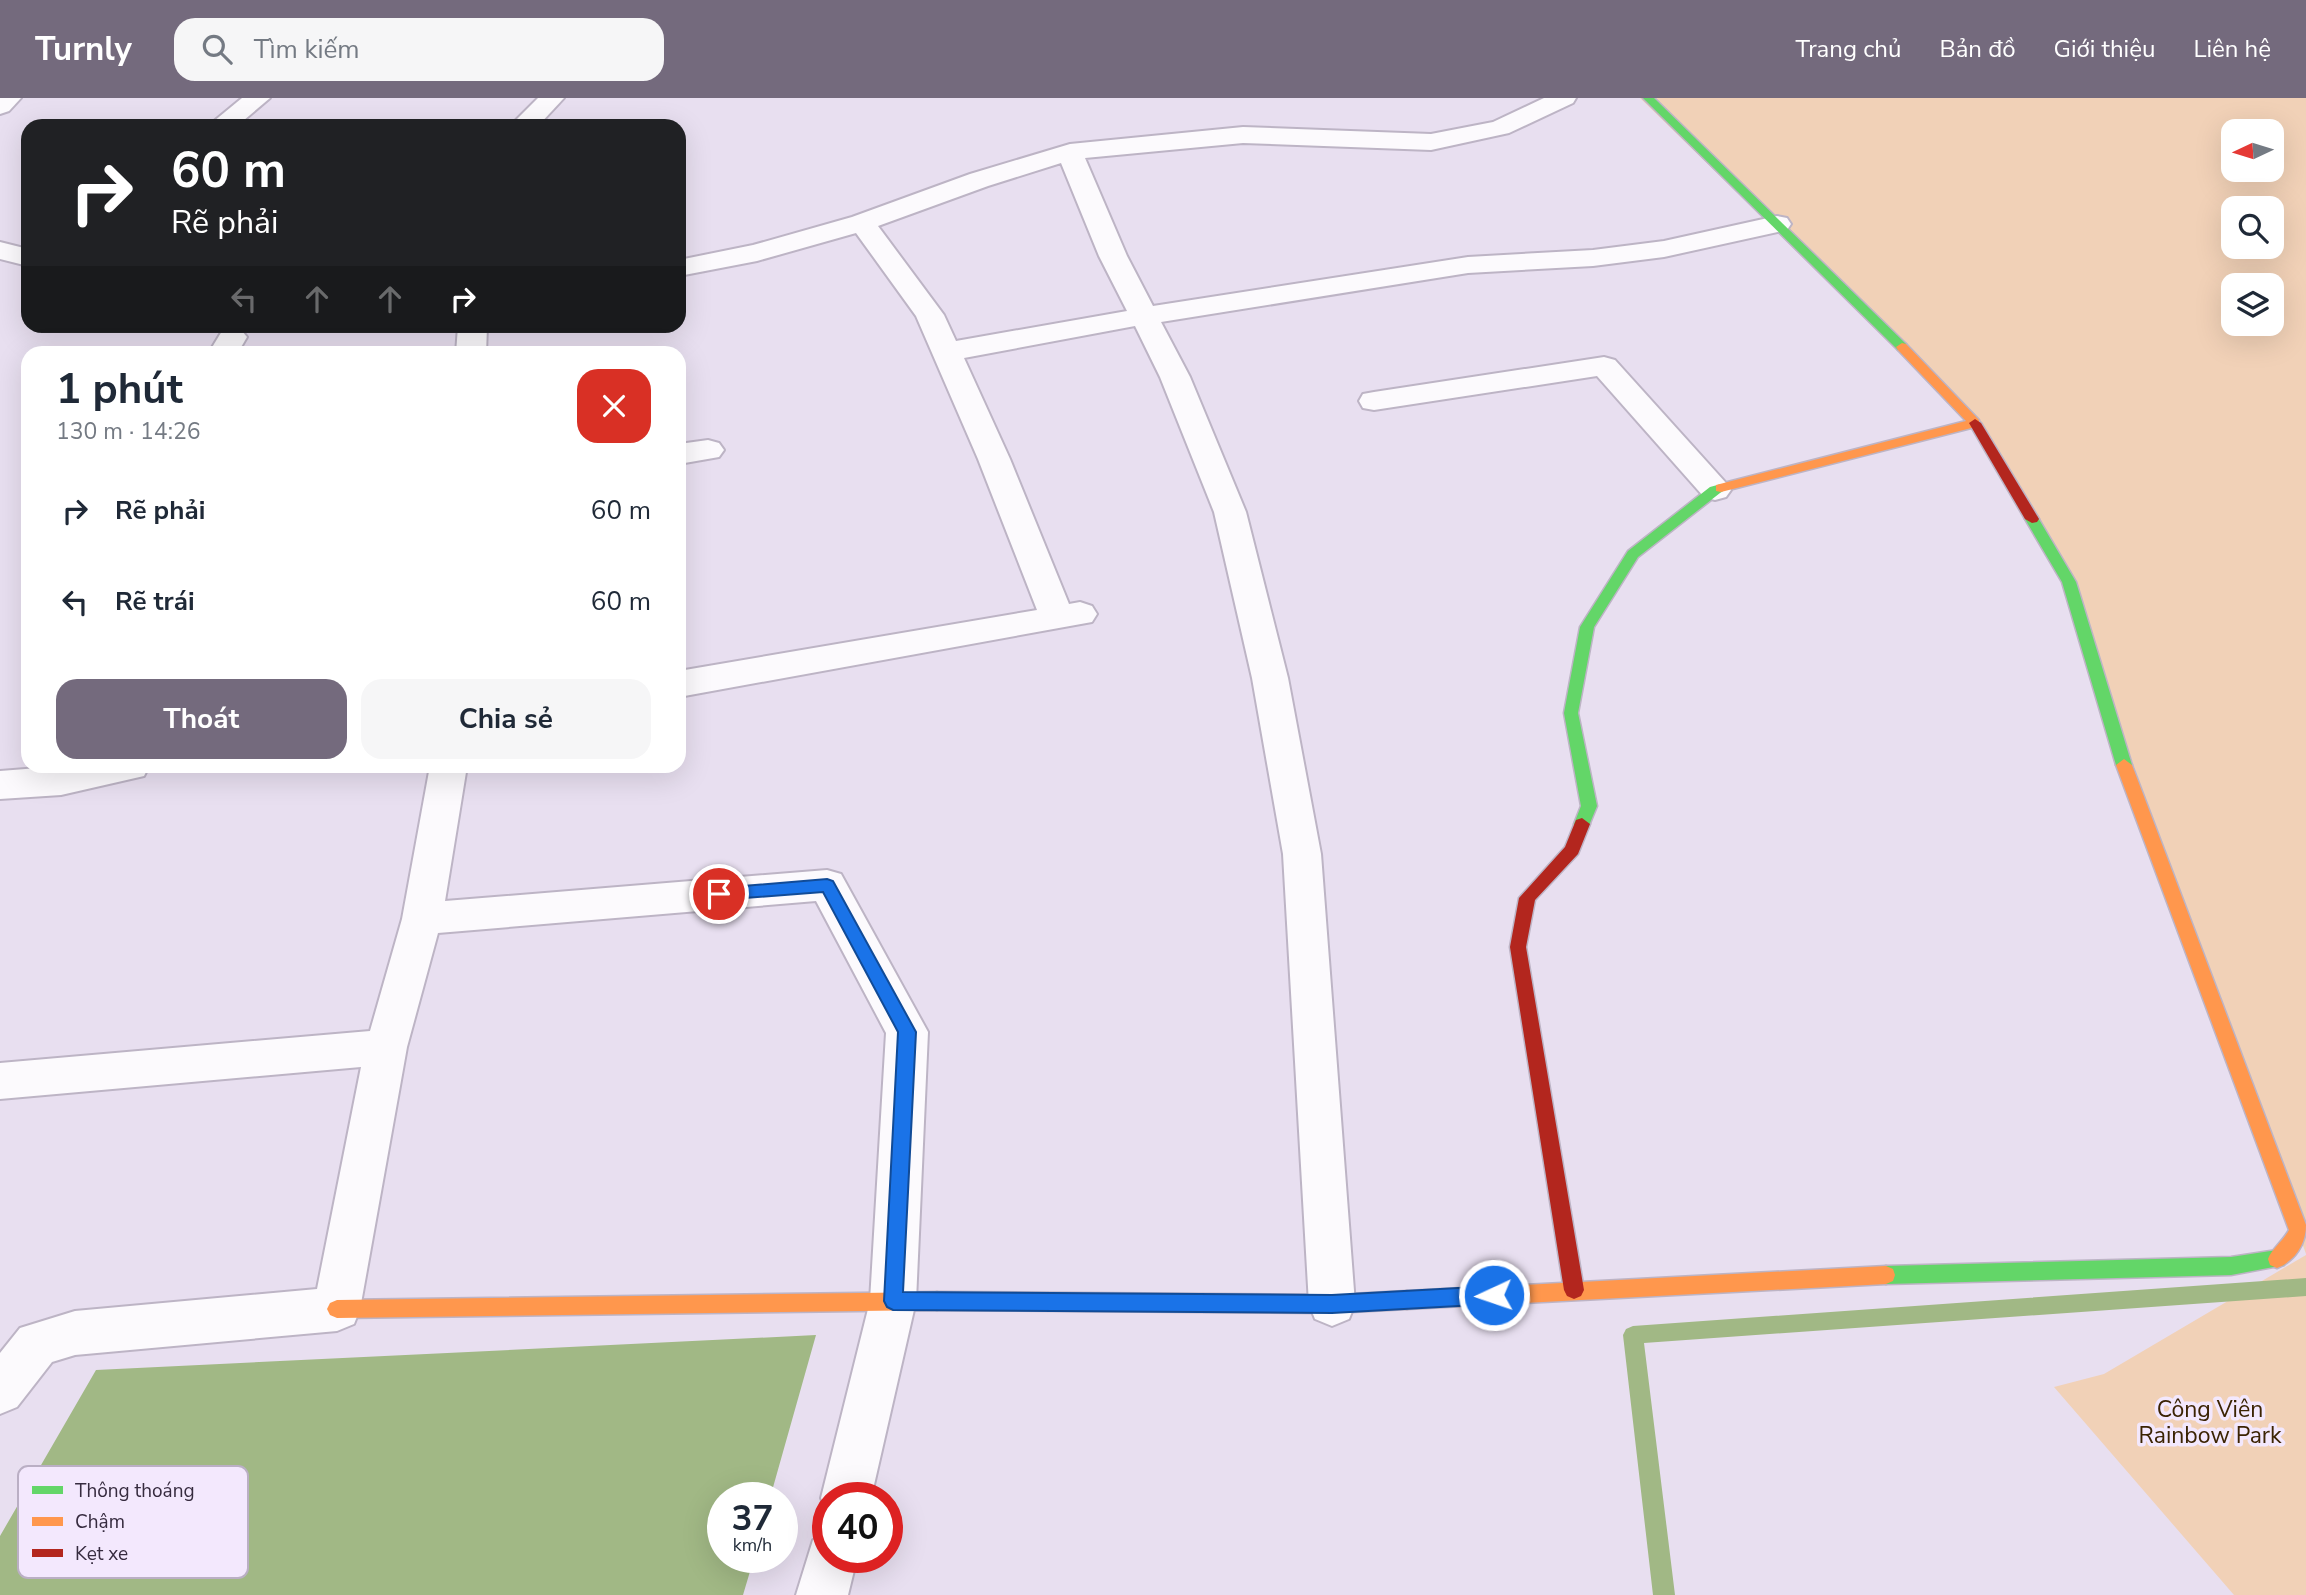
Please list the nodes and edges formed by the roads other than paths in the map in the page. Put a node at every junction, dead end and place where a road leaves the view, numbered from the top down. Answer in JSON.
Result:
{"nodes":[{"id":1,"x":9,"y":98,"type":"edge"},
{"id":2,"x":258,"y":98,"type":"edge"},
{"id":3,"x":552,"y":98,"type":"edge"},
{"id":4,"x":1564,"y":98,"type":"edge"},
{"id":5,"x":1648,"y":98,"type":"edge"},
{"id":6,"x":0,"y":106,"type":"edge"},
{"id":7,"x":230,"y":119,"type":"edge"},
{"id":8,"x":530,"y":119,"type":"edge"},
{"id":9,"x":1070,"y":152,"type":"junction"},
{"id":10,"x":862,"y":223,"type":"junction"},
{"id":11,"x":1777,"y":225,"type":"junction"},
{"id":12,"x":0,"y":250,"type":"edge"},
{"id":13,"x":21,"y":255,"type":"edge"},
{"id":14,"x":686,"y":267,"type":"edge"},
{"id":15,"x":1143,"y":315,"type":"junction"},
{"id":16,"x":947,"y":352,"type":"junction"},
{"id":17,"x":1374,"y":401,"type":"dead end"},
{"id":18,"x":1975,"y":424,"type":"junction"},
{"id":19,"x":1715,"y":490,"type":"junction"},
{"id":20,"x":686,"y":683,"type":"edge"},
{"id":21,"x":98,"y":773,"type":"edge"},
{"id":22,"x":448,"y":773,"type":"edge"},
{"id":23,"x":0,"y":785,"type":"edge"},
{"id":24,"x":422,"y":919,"type":"junction"},
{"id":25,"x":386,"y":1048,"type":"junction"},
{"id":26,"x":0,"y":1081,"type":"edge"},
{"id":27,"x":1574,"y":1290,"type":"junction"},
{"id":28,"x":893,"y":1301,"type":"junction"},
{"id":29,"x":1332,"y":1304,"type":"junction"},
{"id":30,"x":337,"y":1309,"type":"junction"},
{"id":31,"x":0,"y":1391,"type":"edge"},
{"id":32,"x":850,"y":1482,"type":"edge"},
{"id":33,"x":827,"y":1573,"type":"edge"},
{"id":34,"x":822,"y":1595,"type":"edge"}],
"edges":[{"from":1,"to":6,"type":"street"},
{"from":2,"to":7,"type":"street"},
{"from":3,"to":8,"type":"street"},
{"from":4,"to":9,"type":"street"},
{"from":5,"to":11,"type":"street"},
{"from":9,"to":10,"type":"street"},
{"from":9,"to":15,"type":"street"},
{"from":10,"to":14,"type":"street"},
{"from":10,"to":16,"type":"street"},
{"from":11,"to":15,"type":"street"},
{"from":11,"to":18,"type":"street"},
{"from":12,"to":13,"type":"street"},
{"from":15,"to":16,"type":"street"},
{"from":15,"to":29,"type":"street"},
{"from":16,"to":20,"type":"street"},
{"from":17,"to":19,"type":"street"},
{"from":18,"to":19,"type":"street"},
{"from":18,"to":27,"type":"street"},
{"from":19,"to":27,"type":"street"},
{"from":21,"to":23,"type":"street"},
{"from":22,"to":24,"type":"street"},
{"from":24,"to":25,"type":"street"},
{"from":24,"to":28,"type":"street"},
{"from":25,"to":26,"type":"street"},
{"from":25,"to":30,"type":"street"},
{"from":27,"to":29,"type":"street"},
{"from":28,"to":29,"type":"street"},
{"from":28,"to":30,"type":"street"},
{"from":28,"to":32,"type":"street"},
{"from":30,"to":31,"type":"street"},
{"from":33,"to":34,"type":"street"}]}
